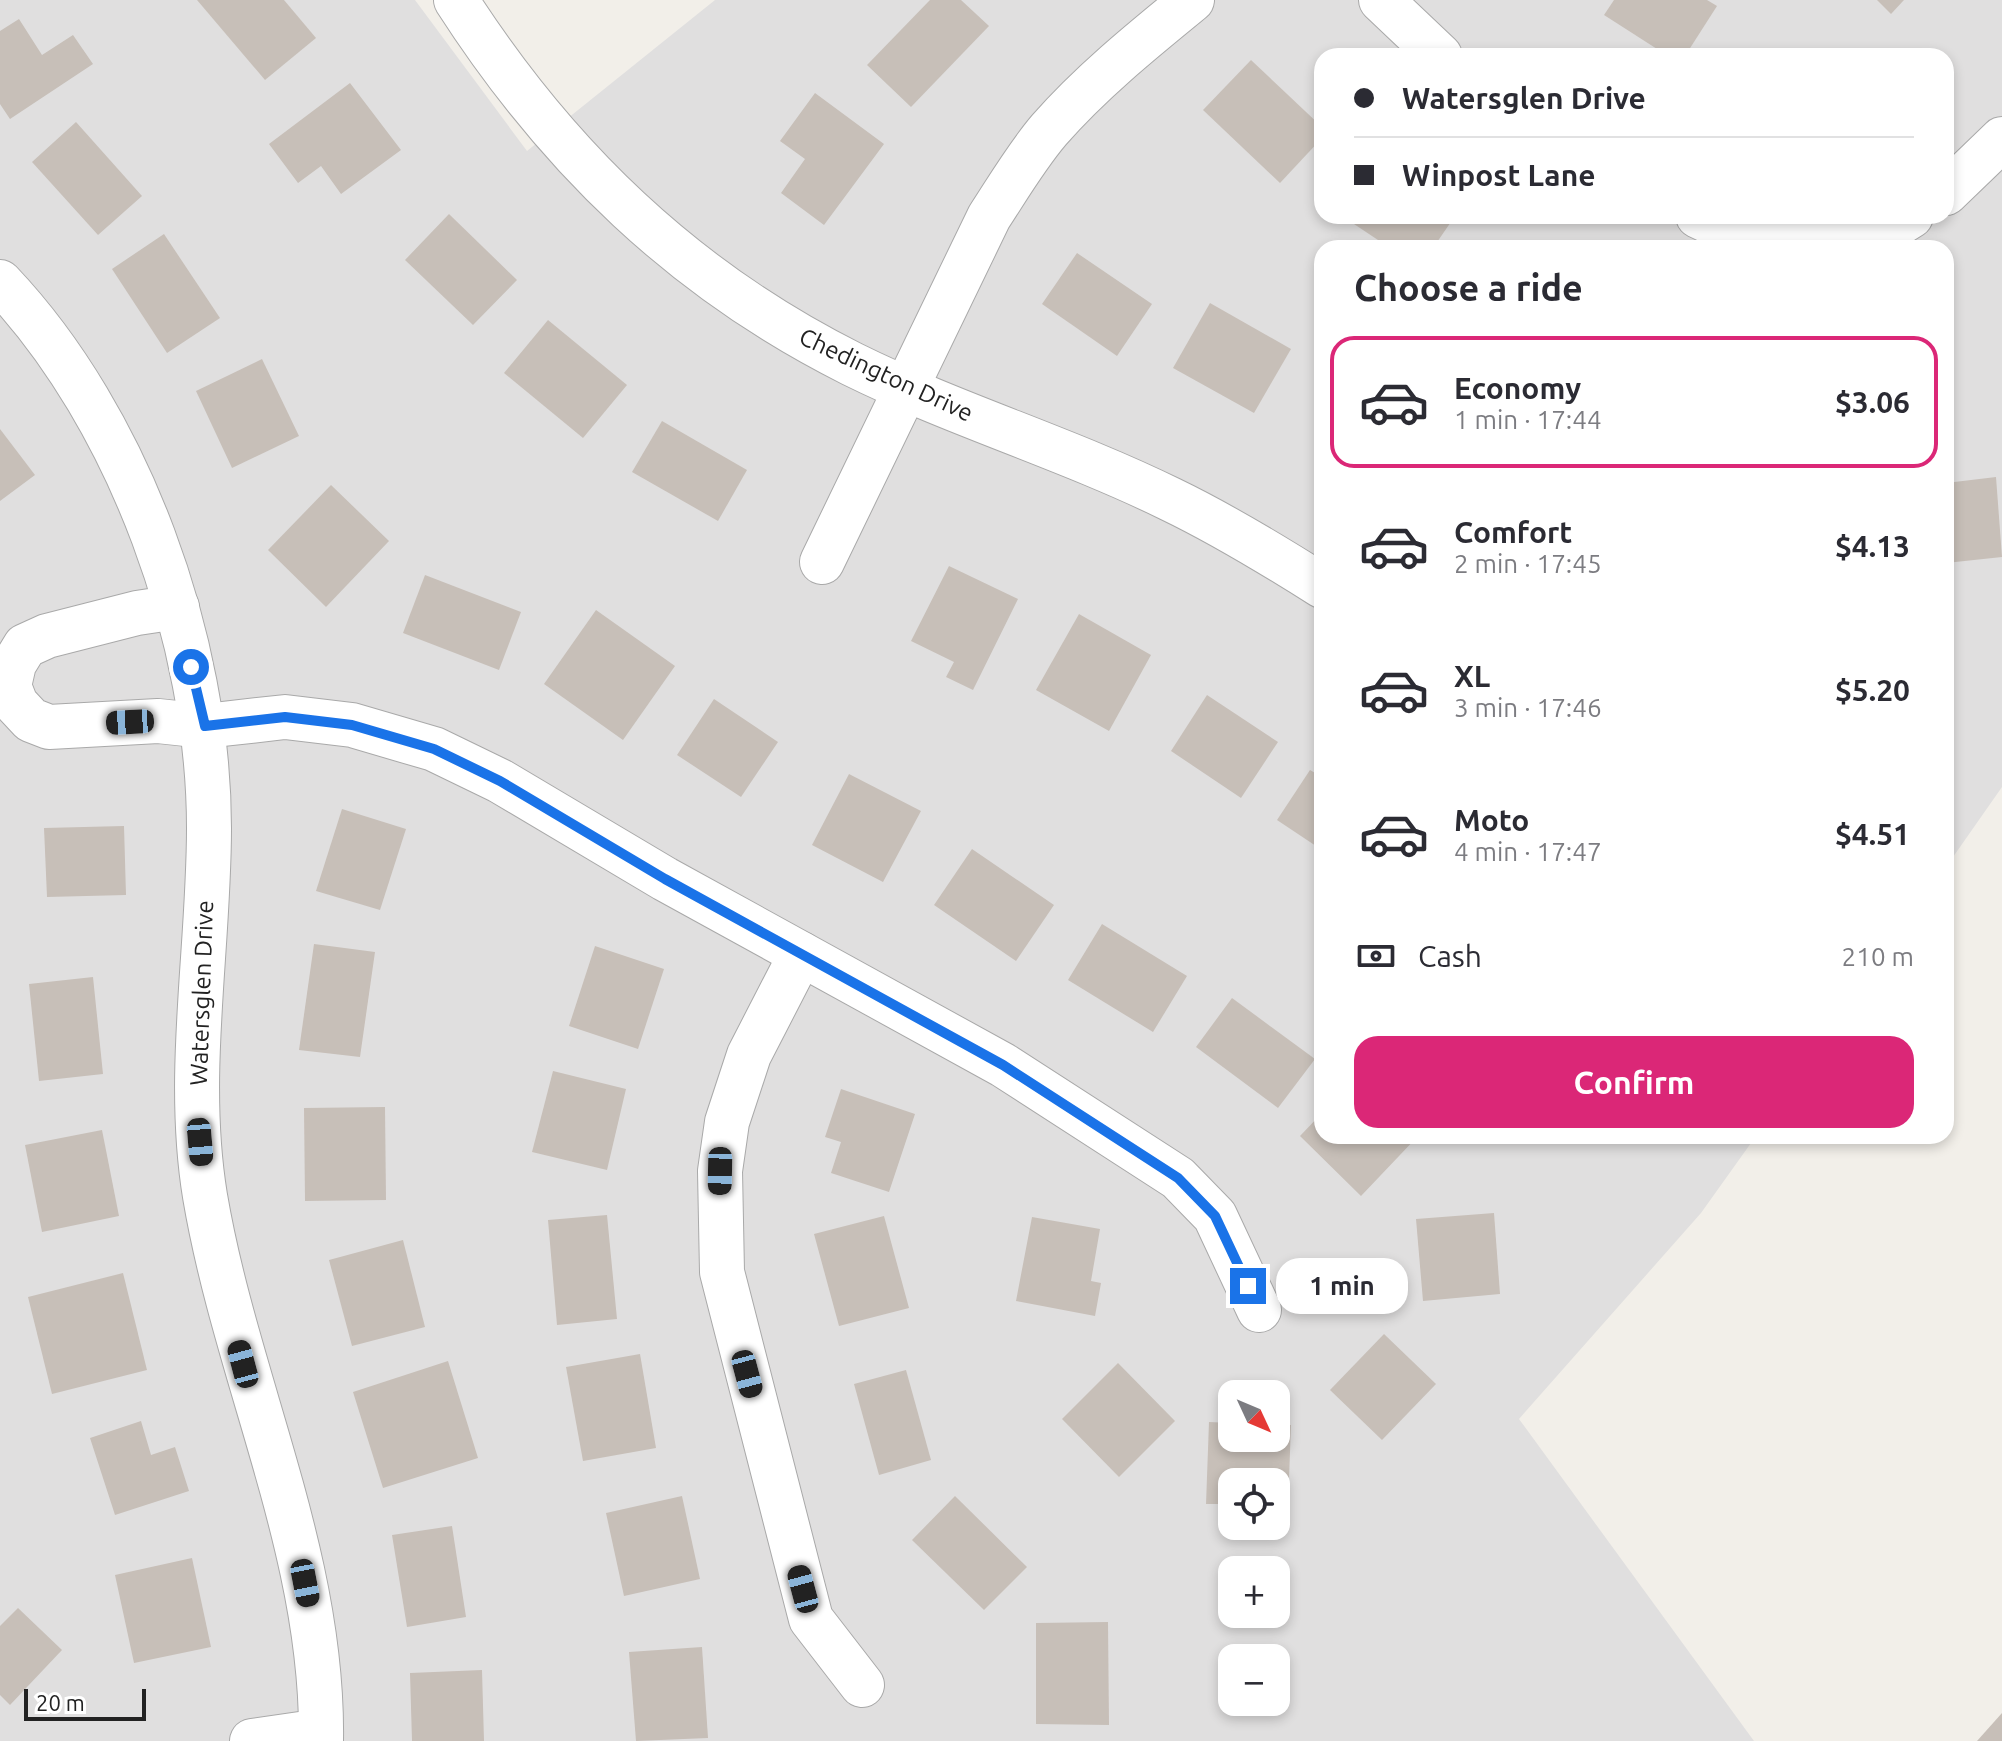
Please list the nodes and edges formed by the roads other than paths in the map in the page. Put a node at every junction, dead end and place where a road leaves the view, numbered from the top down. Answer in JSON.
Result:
{"nodes":[{"id":1,"x":456,"y":0,"type":"edge"},
{"id":2,"x":1192,"y":0,"type":"edge"},
{"id":3,"x":1381,"y":0,"type":"edge"},
{"id":4,"x":1432,"y":48,"type":"edge"},
{"id":5,"x":2002,"y":139,"type":"edge"},
{"id":6,"x":1954,"y":185,"type":"edge"},
{"id":7,"x":1720,"y":224,"type":"edge"},
{"id":8,"x":1898,"y":224,"type":"edge"},
{"id":9,"x":1775,"y":240,"type":"edge"},
{"id":10,"x":1871,"y":240,"type":"edge"},
{"id":11,"x":0,"y":282,"type":"edge"},
{"id":12,"x":904,"y":387,"type":"junction"},
{"id":13,"x":822,"y":562,"type":"dead end"},
{"id":14,"x":1314,"y":581,"type":"edge"},
{"id":15,"x":177,"y":607,"type":"junction"},
{"id":16,"x":205,"y":726,"type":"junction"},
{"id":17,"x":801,"y":954,"type":"junction"},
{"id":18,"x":1259,"y":1310,"type":"dead end"},
{"id":19,"x":862,"y":1685,"type":"dead end"},
{"id":20,"x":321,"y":1736,"type":"edge"},
{"id":21,"x":252,"y":1741,"type":"edge"}],
"edges":[{"from":1,"to":12,"type":"street","name":"Chedington Drive"},
{"from":2,"to":12,"type":"street"},
{"from":3,"to":4,"type":"street"},
{"from":5,"to":6,"type":"street"},
{"from":7,"to":9,"type":"street"},
{"from":8,"to":10,"type":"street"},
{"from":11,"to":15,"type":"street","name":"Watersglen Drive"},
{"from":12,"to":13,"type":"street"},
{"from":12,"to":14,"type":"street","name":"Chedington Drive"},
{"from":15,"to":16,"type":"street","name":"Watersglen Drive"},
{"from":15,"to":16,"type":"street"},
{"from":16,"to":17,"type":"street"},
{"from":16,"to":20,"type":"street","name":"Watersglen Drive"},
{"from":17,"to":18,"type":"street"},
{"from":17,"to":19,"type":"street"},
{"from":20,"to":21,"type":"street"}]}
